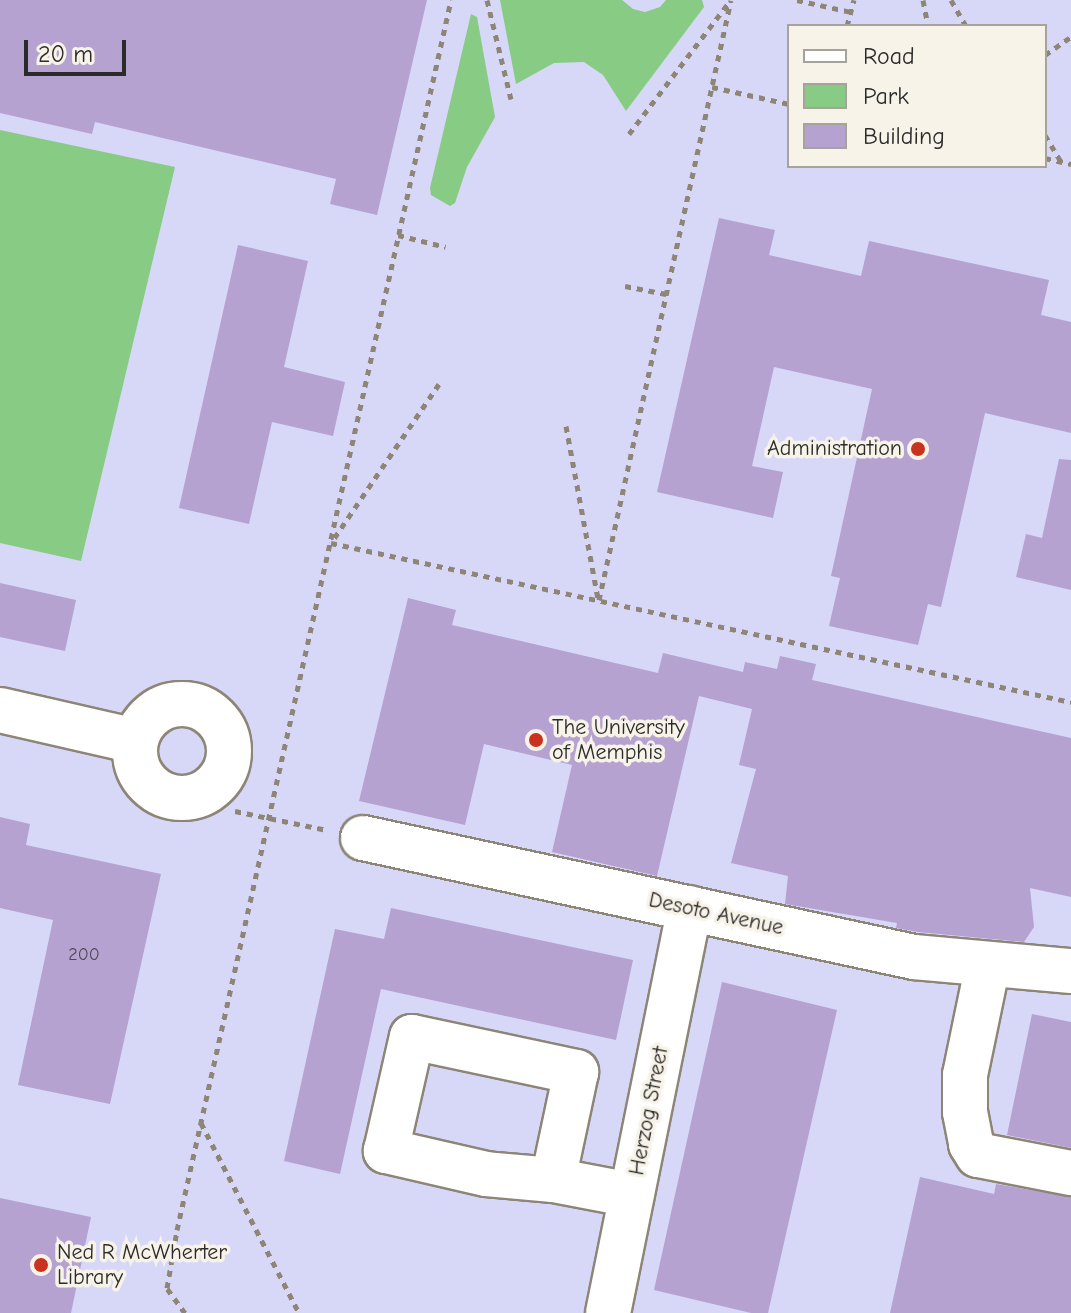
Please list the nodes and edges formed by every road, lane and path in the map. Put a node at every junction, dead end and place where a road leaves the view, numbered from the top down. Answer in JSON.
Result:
{"nodes":[{"id":1,"x":451,"y":0,"type":"edge"},
{"id":2,"x":487,"y":0,"type":"edge"},
{"id":3,"x":731,"y":0,"type":"edge"},
{"id":4,"x":797,"y":0,"type":"edge"},
{"id":5,"x":854,"y":0,"type":"edge"},
{"id":6,"x":923,"y":0,"type":"edge"},
{"id":7,"x":951,"y":0,"type":"edge"},
{"id":8,"x":851,"y":12,"type":"junction"},
{"id":9,"x":848,"y":24,"type":"edge"},
{"id":10,"x":928,"y":24,"type":"edge"},
{"id":11,"x":965,"y":24,"type":"edge"},
{"id":12,"x":1071,"y":37,"type":"edge"},
{"id":13,"x":1047,"y":54,"type":"edge"},
{"id":14,"x":712,"y":87,"type":"junction"},
{"id":15,"x":511,"y":99,"type":"dead end"},
{"id":16,"x":787,"y":104,"type":"edge"},
{"id":17,"x":629,"y":134,"type":"dead end"},
{"id":18,"x":1047,"y":138,"type":"edge"},
{"id":19,"x":1047,"y":159,"type":"edge"},
{"id":20,"x":1062,"y":163,"type":"junction"},
{"id":21,"x":1071,"y":164,"type":"edge"},
{"id":22,"x":398,"y":235,"type":"junction"},
{"id":23,"x":446,"y":247,"type":"dead end"},
{"id":24,"x":625,"y":286,"type":"dead end"},
{"id":25,"x":666,"y":294,"type":"junction"},
{"id":26,"x":439,"y":384,"type":"dead end"},
{"id":27,"x":566,"y":426,"type":"dead end"},
{"id":28,"x":331,"y":543,"type":"junction"},
{"id":29,"x":1071,"y":702,"type":"edge"},
{"id":30,"x":0,"y":710,"type":"edge"},
{"id":31,"x":135,"y":741,"type":"dead end"},
{"id":32,"x":235,"y":811,"type":"dead end"},
{"id":33,"x":270,"y":818,"type":"junction"},
{"id":34,"x":363,"y":838,"type":"joint"},
{"id":35,"x":690,"y":908,"type":"junction"},
{"id":36,"x":988,"y":964,"type":"junction"},
{"id":37,"x":1071,"y":971,"type":"edge"},
{"id":38,"x":201,"y":1123,"type":"junction"},
{"id":39,"x":1071,"y":1173,"type":"edge"},
{"id":40,"x":553,"y":1180,"type":"junction"},
{"id":41,"x":632,"y":1195,"type":"junction"},
{"id":42,"x":185,"y":1313,"type":"edge"},
{"id":43,"x":299,"y":1313,"type":"edge"},
{"id":44,"x":608,"y":1313,"type":"edge"}],
"edges":[{"from":1,"to":22,"type":"path"},
{"from":2,"to":15,"type":"path"},
{"from":3,"to":14,"type":"path"},
{"from":3,"to":17,"type":"path"},
{"from":4,"to":8,"type":"path"},
{"from":5,"to":8,"type":"path"},
{"from":6,"to":10,"type":"path"},
{"from":7,"to":11,"type":"path"},
{"from":8,"to":9,"type":"path"},
{"from":12,"to":13,"type":"path"},
{"from":14,"to":16,"type":"path"},
{"from":14,"to":25,"type":"path"},
{"from":18,"to":20,"type":"path"},
{"from":19,"to":20,"type":"path"},
{"from":20,"to":21,"type":"path"},
{"from":22,"to":23,"type":"path"},
{"from":22,"to":28,"type":"path"},
{"from":24,"to":25,"type":"path"},
{"from":25,"to":27,"type":"path"},
{"from":26,"to":28,"type":"path"},
{"from":28,"to":29,"type":"path"},
{"from":28,"to":33,"type":"path"},
{"from":30,"to":31,"type":"street"},
{"from":32,"to":33,"type":"path"},
{"from":33,"to":34,"type":"path"},
{"from":33,"to":38,"type":"path"},
{"from":34,"to":35,"type":"street","name":"Desoto Avenue"},
{"from":35,"to":36,"type":"street","name":"Desoto Avenue"},
{"from":35,"to":41,"type":"street","name":"Herzog Street"},
{"from":36,"to":37,"type":"street","name":"Desoto Avenue"},
{"from":36,"to":39,"type":"street"},
{"from":38,"to":42,"type":"path"},
{"from":38,"to":43,"type":"path"},
{"from":40,"to":40,"type":"street"},
{"from":40,"to":41,"type":"street"},
{"from":41,"to":44,"type":"street","name":"Herzog Street"}]}
